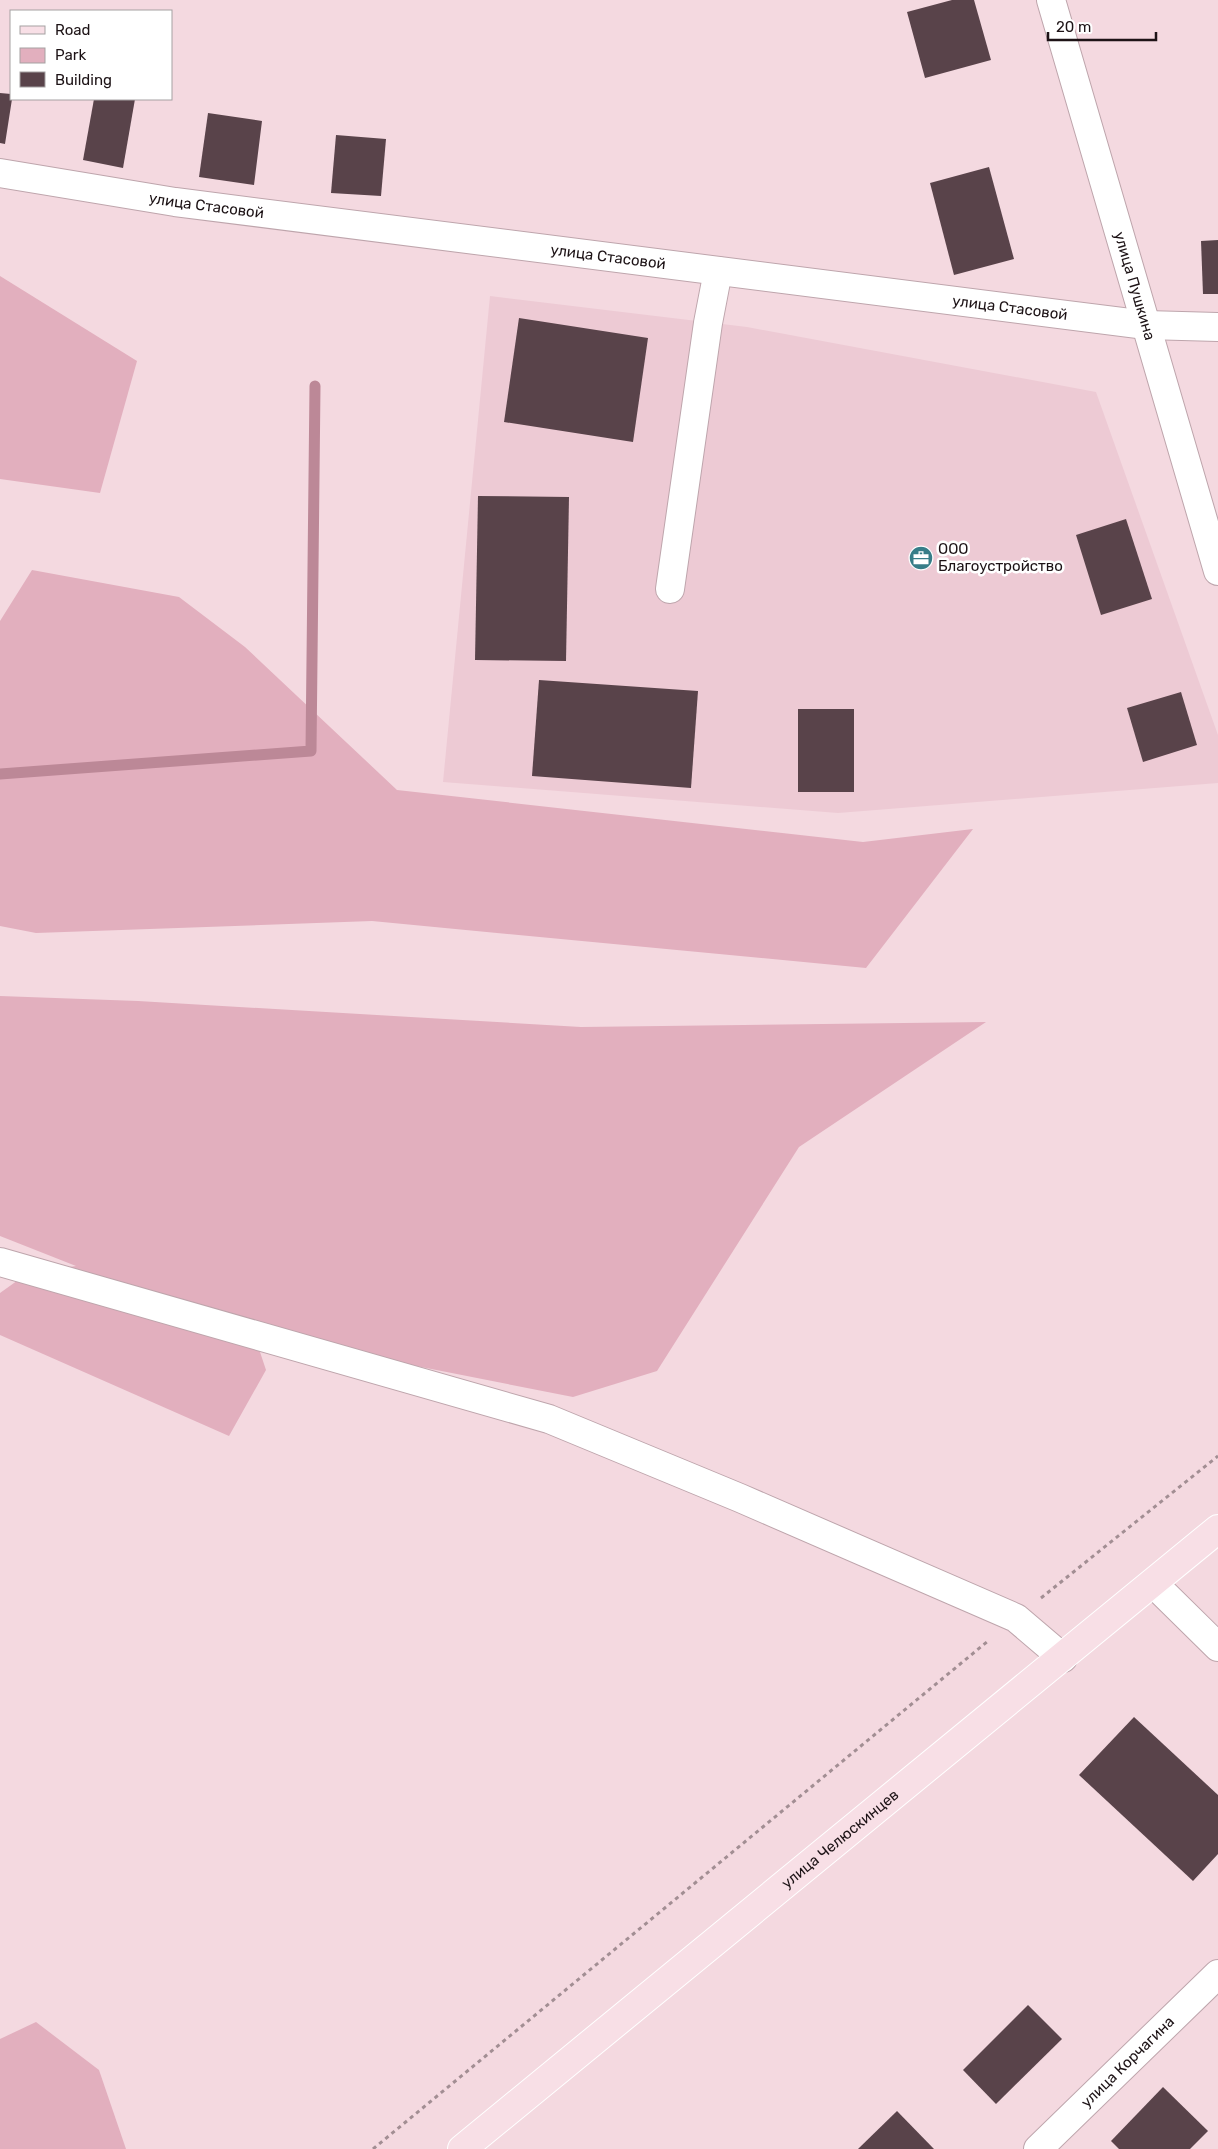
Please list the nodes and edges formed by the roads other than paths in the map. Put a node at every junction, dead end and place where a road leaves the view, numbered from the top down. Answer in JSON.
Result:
{"nodes":[{"id":1,"x":1051,"y":0,"type":"edge"},
{"id":2,"x":0,"y":173,"type":"edge"},
{"id":3,"x":718,"y":271,"type":"junction"},
{"id":4,"x":1146,"y":325,"type":"junction"},
{"id":5,"x":1218,"y":328,"type":"edge"},
{"id":6,"x":1218,"y":571,"type":"edge"},
{"id":7,"x":670,"y":589,"type":"dead end"},
{"id":8,"x":0,"y":1262,"type":"edge"},
{"id":9,"x":1218,"y":1529,"type":"edge"},
{"id":10,"x":1153,"y":1583,"type":"junction"},
{"id":11,"x":1218,"y":1647,"type":"edge"},
{"id":12,"x":1063,"y":1658,"type":"junction"},
{"id":13,"x":1218,"y":1974,"type":"edge"},
{"id":14,"x":462,"y":2149,"type":"edge"},
{"id":15,"x":1038,"y":2149,"type":"edge"}],
"edges":[{"from":1,"to":4,"type":"street","name":"улица Пушкина"},
{"from":2,"to":3,"type":"street","name":"улица Стасовой"},
{"from":3,"to":4,"type":"street","name":"улица Стасовой"},
{"from":3,"to":7,"type":"street"},
{"from":4,"to":5,"type":"street","name":"улица Стасовой"},
{"from":4,"to":6,"type":"street","name":"улица Пушкина"},
{"from":8,"to":12,"type":"street"},
{"from":9,"to":10,"type":"main road","name":"улица Челюскинцев"},
{"from":10,"to":11,"type":"street"},
{"from":10,"to":12,"type":"main road","name":"улица Челюскинцев"},
{"from":12,"to":14,"type":"main road","name":"улица Челюскинцев"},
{"from":13,"to":15,"type":"street","name":"улица Корчагина"}]}
